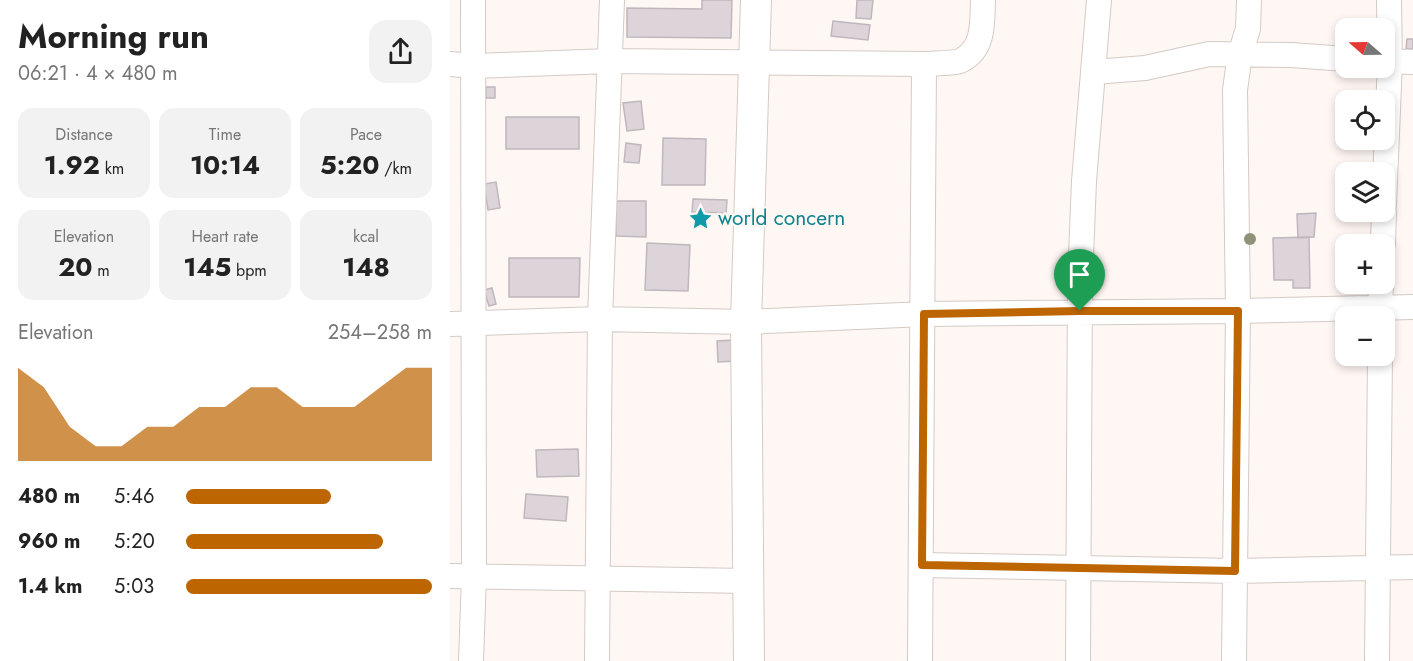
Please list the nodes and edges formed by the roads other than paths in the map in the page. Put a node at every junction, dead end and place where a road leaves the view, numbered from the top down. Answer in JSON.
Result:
{"nodes":[{"id":1,"x":473,"y":0,"type":"edge"},
{"id":2,"x":612,"y":0,"type":"edge"},
{"id":3,"x":756,"y":0,"type":"edge"},
{"id":4,"x":983,"y":0,"type":"edge"},
{"id":5,"x":1099,"y":0,"type":"edge"},
{"id":6,"x":1249,"y":0,"type":"edge"},
{"id":7,"x":1389,"y":0,"type":"edge"},
{"id":8,"x":1240,"y":54,"type":"junction"},
{"id":9,"x":1335,"y":58,"type":"edge"},
{"id":10,"x":610,"y":61,"type":"junction"},
{"id":11,"x":754,"y":61,"type":"junction"},
{"id":12,"x":1396,"y":61,"type":"edge"},
{"id":13,"x":924,"y":64,"type":"junction"},
{"id":14,"x":461,"y":65,"type":"edge"},
{"id":15,"x":1094,"y":72,"type":"junction"},
{"id":16,"x":1388,"y":162,"type":"edge"},
{"id":17,"x":1413,"y":307,"type":"edge"},
{"id":18,"x":1395,"y":310,"type":"edge"},
{"id":19,"x":1080,"y":311,"type":"junction"},
{"id":20,"x":1238,"y":311,"type":"junction"},
{"id":21,"x":1335,"y":312,"type":"edge"},
{"id":22,"x":924,"y":314,"type":"junction"},
{"id":23,"x":600,"y":319,"type":"junction"},
{"id":24,"x":746,"y":322,"type":"junction"},
{"id":25,"x":461,"y":324,"type":"edge"},
{"id":26,"x":1380,"y":366,"type":"edge"},
{"id":27,"x":922,"y":565,"type":"junction"},
{"id":28,"x":1413,"y":567,"type":"edge"},
{"id":29,"x":1079,"y":568,"type":"junction"},
{"id":30,"x":1377,"y":568,"type":"junction"},
{"id":31,"x":1235,"y":571,"type":"junction"},
{"id":32,"x":462,"y":576,"type":"edge"},
{"id":33,"x":598,"y":579,"type":"junction"},
{"id":34,"x":749,"y":581,"type":"junction"},
{"id":35,"x":471,"y":661,"type":"edge"},
{"id":36,"x":597,"y":661,"type":"edge"},
{"id":37,"x":749,"y":661,"type":"edge"},
{"id":38,"x":920,"y":661,"type":"edge"},
{"id":39,"x":1078,"y":661,"type":"edge"},
{"id":40,"x":1234,"y":661,"type":"edge"},
{"id":41,"x":1377,"y":661,"type":"edge"}],
"edges":[{"from":1,"to":14,"type":"street"},
{"from":2,"to":10,"type":"street"},
{"from":3,"to":11,"type":"main road"},
{"from":4,"to":13,"type":"street"},
{"from":5,"to":15,"type":"street"},
{"from":6,"to":8,"type":"street"},
{"from":7,"to":12,"type":"street"},
{"from":8,"to":9,"type":"street"},
{"from":8,"to":15,"type":"street"},
{"from":8,"to":20,"type":"street"},
{"from":10,"to":11,"type":"street"},
{"from":10,"to":14,"type":"street"},
{"from":10,"to":23,"type":"street"},
{"from":11,"to":13,"type":"street"},
{"from":11,"to":24,"type":"main road"},
{"from":12,"to":16,"type":"street"},
{"from":13,"to":22,"type":"street"},
{"from":14,"to":25,"type":"street"},
{"from":15,"to":19,"type":"street"},
{"from":17,"to":18,"type":"street"},
{"from":19,"to":20,"type":"street"},
{"from":19,"to":22,"type":"street"},
{"from":19,"to":29,"type":"street"},
{"from":20,"to":21,"type":"street"},
{"from":20,"to":31,"type":"street"},
{"from":22,"to":24,"type":"street"},
{"from":22,"to":27,"type":"street"},
{"from":23,"to":24,"type":"street"},
{"from":23,"to":25,"type":"street"},
{"from":23,"to":33,"type":"street"},
{"from":24,"to":34,"type":"main road"},
{"from":25,"to":32,"type":"street"},
{"from":26,"to":30,"type":"street"},
{"from":27,"to":29,"type":"street"},
{"from":27,"to":38,"type":"street"},
{"from":28,"to":30,"type":"street"},
{"from":29,"to":31,"type":"street"},
{"from":29,"to":39,"type":"street"},
{"from":30,"to":31,"type":"street"},
{"from":30,"to":41,"type":"street"},
{"from":31,"to":40,"type":"street"},
{"from":32,"to":33,"type":"street"},
{"from":32,"to":35,"type":"street"},
{"from":33,"to":34,"type":"street"},
{"from":33,"to":36,"type":"street"},
{"from":34,"to":37,"type":"main road"}]}
